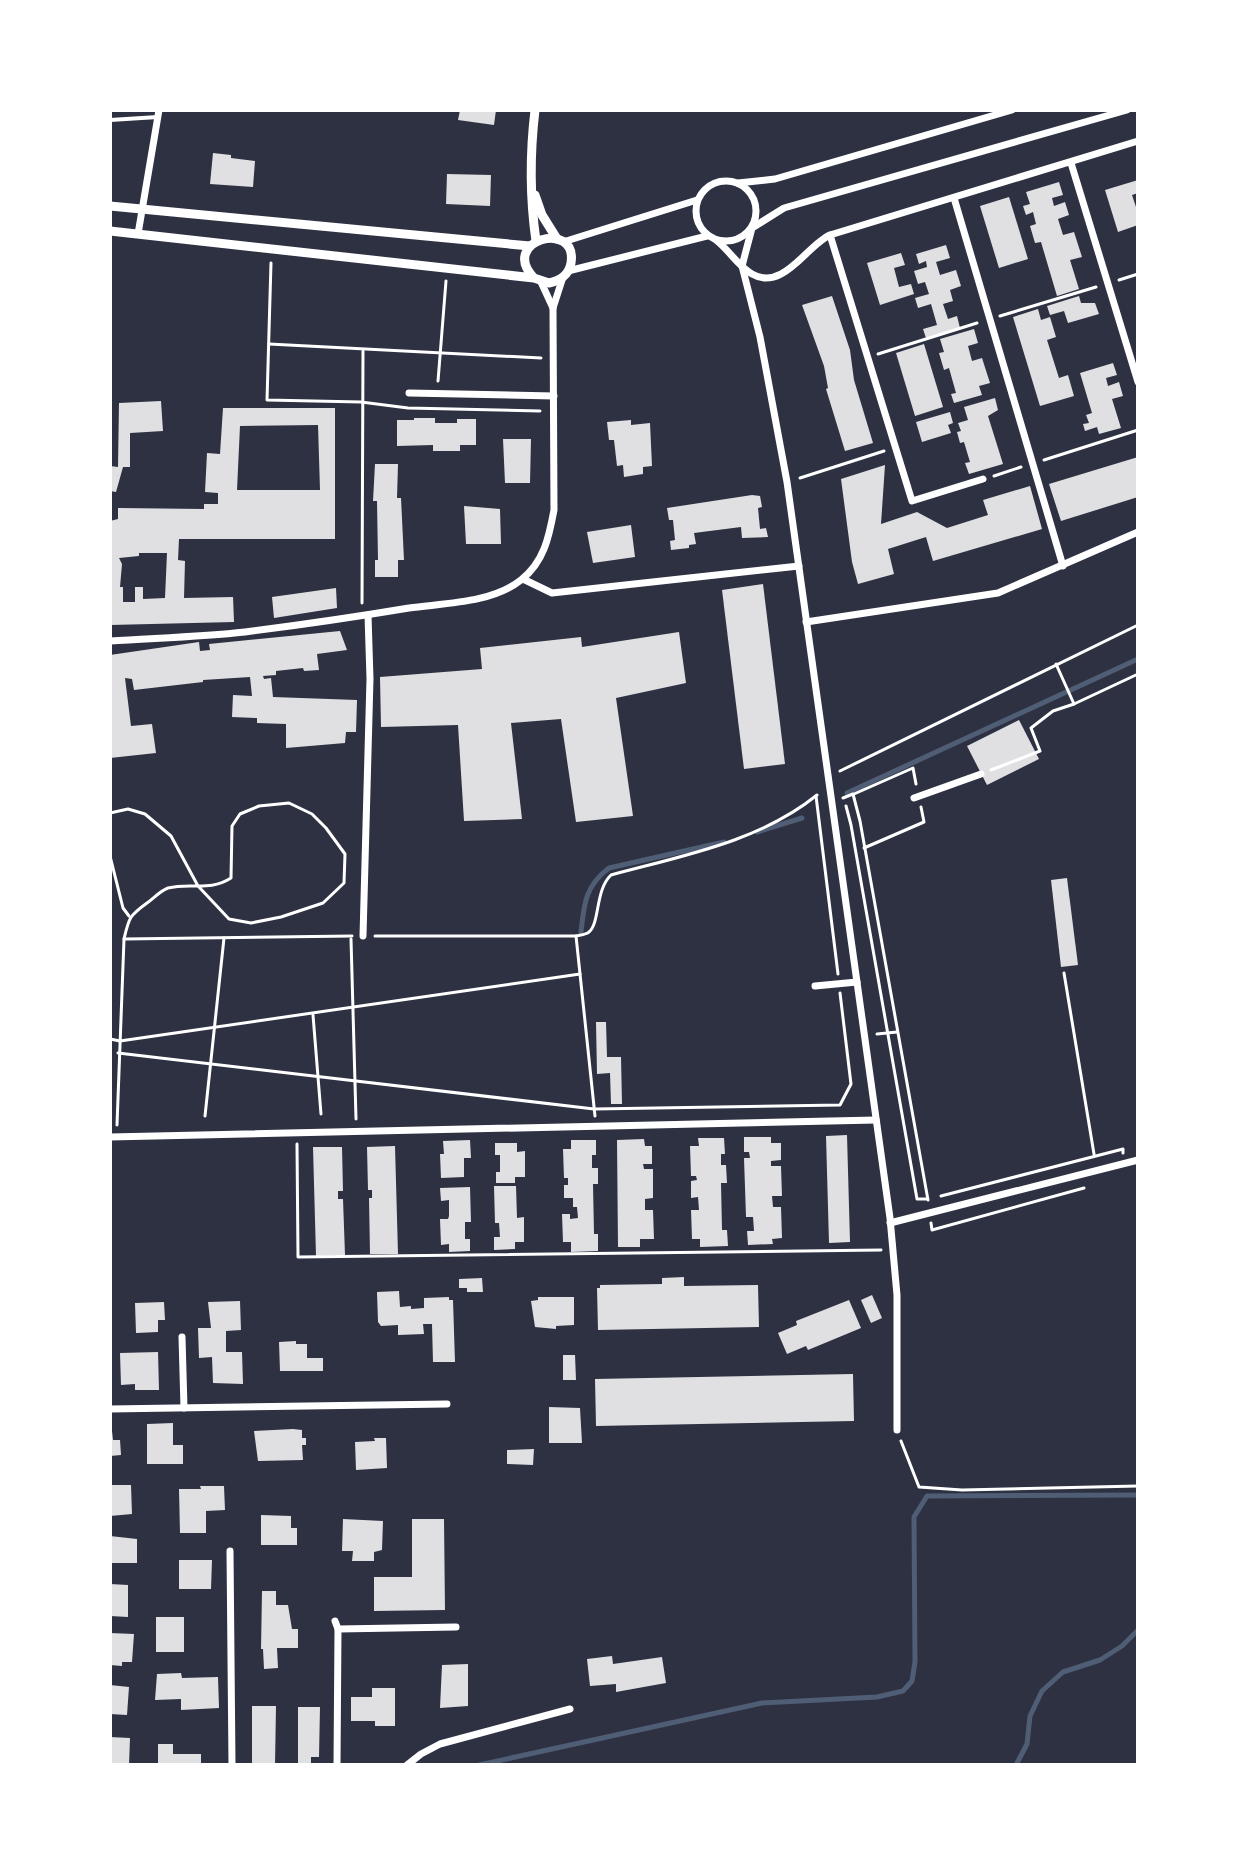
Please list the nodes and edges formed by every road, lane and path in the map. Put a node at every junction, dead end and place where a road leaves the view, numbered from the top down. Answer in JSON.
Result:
{"nodes":[{"id":1,"x":535,"y":110,"type":"edge"},
{"id":2,"x":1012,"y":110,"type":"edge"},
{"id":3,"x":1127,"y":110,"type":"edge"},
{"id":4,"x":158,"y":114,"type":"edge"},
{"id":5,"x":110,"y":120,"type":"edge"},
{"id":6,"x":1138,"y":141,"type":"edge"},
{"id":7,"x":1071,"y":163,"type":"junction"},
{"id":8,"x":738,"y":183,"type":"junction"},
{"id":9,"x":533,"y":188,"type":"junction"},
{"id":10,"x":954,"y":198,"type":"junction"},
{"id":11,"x":697,"y":200,"type":"junction"},
{"id":12,"x":110,"y":206,"type":"edge"},
{"id":13,"x":142,"y":209,"type":"junction"},
{"id":14,"x":752,"y":228,"type":"junction"},
{"id":15,"x":110,"y":231,"type":"edge"},
{"id":16,"x":138,"y":234,"type":"junction"},
{"id":17,"x":830,"y":235,"type":"junction"},
{"id":18,"x":707,"y":236,"type":"junction"},
{"id":19,"x":716,"y":240,"type":"junction"},
{"id":20,"x":560,"y":241,"type":"junction"},
{"id":21,"x":533,"y":243,"type":"junction"},
{"id":22,"x":271,"y":247,"type":"junction"},
{"id":23,"x":742,"y":266,"type":"junction"},
{"id":24,"x":446,"y":273,"type":"dead end"},
{"id":25,"x":566,"y":274,"type":"junction"},
{"id":26,"x":1138,"y":274,"type":"edge"},
{"id":27,"x":537,"y":280,"type":"junction"},
{"id":28,"x":1106,"y":284,"type":"junction"},
{"id":29,"x":553,"y":308,"type":"junction"},
{"id":30,"x":269,"y":344,"type":"junction"},
{"id":31,"x":363,"y":350,"type":"junction"},
{"id":32,"x":441,"y":354,"type":"junction"},
{"id":33,"x":868,"y":356,"type":"junction"},
{"id":34,"x":553,"y":359,"type":"junction"},
{"id":35,"x":1138,"y":382,"type":"edge"},
{"id":36,"x":409,"y":393,"type":"dead end"},
{"id":37,"x":437,"y":394,"type":"junction"},
{"id":38,"x":554,"y":396,"type":"junction"},
{"id":39,"x":361,"y":402,"type":"junction"},
{"id":40,"x":540,"y":411,"type":"dead end"},
{"id":41,"x":1138,"y":430,"type":"edge"},
{"id":42,"x":895,"y":448,"type":"junction"},
{"id":43,"x":1039,"y":461,"type":"dead end"},
{"id":44,"x":1025,"y":466,"type":"dead end"},
{"id":45,"x":983,"y":479,"type":"joint"},
{"id":46,"x":787,"y":482,"type":"junction"},
{"id":47,"x":1138,"y":532,"type":"edge"},
{"id":48,"x":799,"y":566,"type":"junction"},
{"id":49,"x":1063,"y":566,"type":"junction"},
{"id":50,"x":523,"y":579,"type":"junction"},
{"id":51,"x":366,"y":615,"type":"junction"},
{"id":52,"x":806,"y":622,"type":"junction"},
{"id":53,"x":1138,"y":625,"type":"edge"},
{"id":54,"x":110,"y":641,"type":"edge"},
{"id":55,"x":1056,"y":664,"type":"junction"},
{"id":56,"x":1138,"y":674,"type":"edge"},
{"id":57,"x":1074,"y":704,"type":"junction"},
{"id":58,"x":981,"y":774,"type":"joint"},
{"id":59,"x":828,"y":775,"type":"junction"},
{"id":60,"x":839,"y":782,"type":"dead end"},
{"id":61,"x":840,"y":792,"type":"dead end"},
{"id":62,"x":853,"y":794,"type":"junction"},
{"id":63,"x":816,"y":796,"type":"junction"},
{"id":64,"x":916,"y":797,"type":"junction"},
{"id":65,"x":843,"y":799,"type":"junction"},
{"id":66,"x":110,"y":813,"type":"edge"},
{"id":67,"x":864,"y":848,"type":"junction"},
{"id":68,"x":110,"y":856,"type":"edge"},
{"id":69,"x":198,"y":886,"type":"junction"},
{"id":70,"x":129,"y":916,"type":"junction"},
{"id":71,"x":351,"y":936,"type":"dead end"},
{"id":72,"x":363,"y":936,"type":"dead end"},
{"id":73,"x":224,"y":938,"type":"dead end"},
{"id":74,"x":1064,"y":973,"type":"dead end"},
{"id":75,"x":580,"y":974,"type":"junction"},
{"id":76,"x":857,"y":982,"type":"junction"},
{"id":77,"x":839,"y":984,"type":"junction"},
{"id":78,"x":815,"y":986,"type":"dead end"},
{"id":79,"x":352,"y":1007,"type":"junction"},
{"id":80,"x":313,"y":1013,"type":"junction"},
{"id":81,"x":214,"y":1027,"type":"junction"},
{"id":82,"x":110,"y":1039,"type":"edge"},
{"id":83,"x":120,"y":1041,"type":"junction"},
{"id":84,"x":118,"y":1053,"type":"junction"},
{"id":85,"x":210,"y":1064,"type":"junction"},
{"id":86,"x":318,"y":1077,"type":"junction"},
{"id":87,"x":355,"y":1081,"type":"junction"},
{"id":88,"x":594,"y":1109,"type":"junction"},
{"id":89,"x":321,"y":1114,"type":"dead end"},
{"id":90,"x":205,"y":1116,"type":"dead end"},
{"id":91,"x":876,"y":1120,"type":"junction"},
{"id":92,"x":596,"y":1126,"type":"junction"},
{"id":93,"x":356,"y":1131,"type":"junction"},
{"id":94,"x":297,"y":1133,"type":"junction"},
{"id":95,"x":113,"y":1137,"type":"edge"},
{"id":96,"x":1094,"y":1156,"type":"junction"},
{"id":97,"x":1124,"y":1157,"type":"dead end"},
{"id":98,"x":1138,"y":1160,"type":"edge"},
{"id":99,"x":1094,"y":1185,"type":"dead end"},
{"id":100,"x":927,"y":1200,"type":"junction"},
{"id":101,"x":930,"y":1213,"type":"junction"},
{"id":102,"x":890,"y":1223,"type":"junction"},
{"id":103,"x":893,"y":1250,"type":"junction"},
{"id":104,"x":182,"y":1337,"type":"dead end"},
{"id":105,"x":447,"y":1404,"type":"dead end"},
{"id":106,"x":184,"y":1408,"type":"junction"},
{"id":107,"x":110,"y":1409,"type":"edge"},
{"id":108,"x":897,"y":1430,"type":"joint"},
{"id":109,"x":1138,"y":1486,"type":"edge"},
{"id":110,"x":230,"y":1551,"type":"dead end"},
{"id":111,"x":456,"y":1627,"type":"dead end"},
{"id":112,"x":570,"y":1709,"type":"dead end"},
{"id":113,"x":232,"y":1765,"type":"edge"},
{"id":114,"x":337,"y":1765,"type":"edge"},
{"id":115,"x":407,"y":1765,"type":"edge"}],
"edges":[{"from":1,"to":9,"type":"street"},
{"from":2,"to":8,"type":"street"},
{"from":3,"to":14,"type":"street"},
{"from":4,"to":5,"type":"lane"},
{"from":4,"to":13,"type":"street"},
{"from":6,"to":7,"type":"street"},
{"from":7,"to":10,"type":"street"},
{"from":7,"to":28,"type":"street"},
{"from":8,"to":11,"type":"street"},
{"from":8,"to":14,"type":"street"},
{"from":9,"to":20,"type":"street"},
{"from":9,"to":21,"type":"street"},
{"from":10,"to":17,"type":"street"},
{"from":10,"to":49,"type":"street"},
{"from":11,"to":18,"type":"street"},
{"from":11,"to":20,"type":"street"},
{"from":12,"to":13,"type":"street"},
{"from":13,"to":16,"type":"street"},
{"from":13,"to":21,"type":"street"},
{"from":14,"to":19,"type":"street"},
{"from":14,"to":23,"type":"street"},
{"from":15,"to":16,"type":"street"},
{"from":16,"to":22,"type":"street"},
{"from":17,"to":23,"type":"street"},
{"from":17,"to":33,"type":"street"},
{"from":18,"to":19,"type":"street"},
{"from":18,"to":25,"type":"street"},
{"from":19,"to":23,"type":"street"},
{"from":20,"to":21,"type":"street"},
{"from":20,"to":25,"type":"street"},
{"from":21,"to":27,"type":"street"},
{"from":22,"to":27,"type":"street"},
{"from":22,"to":30,"type":"path"},
{"from":23,"to":46,"type":"street"},
{"from":24,"to":32,"type":"path"},
{"from":25,"to":27,"type":"street"},
{"from":25,"to":29,"type":"street"},
{"from":26,"to":28,"type":"path"},
{"from":27,"to":29,"type":"street"},
{"from":28,"to":33,"type":"path"},
{"from":28,"to":35,"type":"street"},
{"from":29,"to":34,"type":"street"},
{"from":30,"to":31,"type":"path"},
{"from":30,"to":39,"type":"path"},
{"from":31,"to":32,"type":"path"},
{"from":31,"to":39,"type":"path"},
{"from":32,"to":34,"type":"path"},
{"from":32,"to":37,"type":"path"},
{"from":33,"to":42,"type":"street"},
{"from":34,"to":38,"type":"street"},
{"from":36,"to":37,"type":"street"},
{"from":37,"to":38,"type":"street"},
{"from":38,"to":50,"type":"street"},
{"from":39,"to":40,"type":"path"},
{"from":39,"to":51,"type":"path"},
{"from":41,"to":43,"type":"path"},
{"from":42,"to":45,"type":"street"},
{"from":42,"to":46,"type":"path"},
{"from":44,"to":45,"type":"path"},
{"from":46,"to":48,"type":"street"},
{"from":47,"to":49,"type":"street"},
{"from":48,"to":50,"type":"street"},
{"from":48,"to":52,"type":"street"},
{"from":49,"to":52,"type":"street"},
{"from":50,"to":51,"type":"street"},
{"from":51,"to":54,"type":"street"},
{"from":51,"to":72,"type":"street"},
{"from":52,"to":59,"type":"street"},
{"from":53,"to":55,"type":"path"},
{"from":55,"to":57,"type":"path"},
{"from":55,"to":60,"type":"path"},
{"from":56,"to":57,"type":"path"},
{"from":57,"to":58,"type":"path"},
{"from":58,"to":64,"type":"street"},
{"from":59,"to":63,"type":"path"},
{"from":59,"to":76,"type":"street"},
{"from":61,"to":65,"type":"path"},
{"from":62,"to":64,"type":"path"},
{"from":62,"to":65,"type":"path"},
{"from":62,"to":67,"type":"path"},
{"from":63,"to":75,"type":"path"},
{"from":63,"to":77,"type":"path"},
{"from":64,"to":67,"type":"path"},
{"from":65,"to":100,"type":"path"},
{"from":66,"to":69,"type":"path"},
{"from":67,"to":100,"type":"path"},
{"from":68,"to":70,"type":"path"},
{"from":69,"to":69,"type":"path"},
{"from":69,"to":70,"type":"path"},
{"from":70,"to":83,"type":"path"},
{"from":71,"to":79,"type":"path"},
{"from":73,"to":81,"type":"path"},
{"from":74,"to":96,"type":"path"},
{"from":75,"to":79,"type":"path"},
{"from":75,"to":88,"type":"path"},
{"from":76,"to":77,"type":"street"},
{"from":76,"to":91,"type":"street"},
{"from":77,"to":78,"type":"street"},
{"from":77,"to":88,"type":"path"},
{"from":79,"to":80,"type":"path"},
{"from":79,"to":87,"type":"path"},
{"from":80,"to":81,"type":"path"},
{"from":80,"to":86,"type":"path"},
{"from":81,"to":83,"type":"path"},
{"from":81,"to":85,"type":"path"},
{"from":82,"to":83,"type":"path"},
{"from":83,"to":84,"type":"path"},
{"from":84,"to":85,"type":"path"},
{"from":84,"to":95,"type":"path"},
{"from":85,"to":86,"type":"path"},
{"from":85,"to":90,"type":"path"},
{"from":86,"to":87,"type":"path"},
{"from":86,"to":89,"type":"path"},
{"from":87,"to":88,"type":"path"},
{"from":87,"to":93,"type":"path"},
{"from":88,"to":92,"type":"path"},
{"from":91,"to":92,"type":"street"},
{"from":91,"to":102,"type":"street"},
{"from":92,"to":93,"type":"street"},
{"from":93,"to":94,"type":"street"},
{"from":94,"to":95,"type":"street"},
{"from":94,"to":103,"type":"path"},
{"from":96,"to":97,"type":"path"},
{"from":96,"to":100,"type":"path"},
{"from":98,"to":101,"type":"street"},
{"from":99,"to":101,"type":"path"},
{"from":100,"to":101,"type":"path"},
{"from":101,"to":102,"type":"street"},
{"from":102,"to":103,"type":"street"},
{"from":103,"to":108,"type":"street"},
{"from":104,"to":106,"type":"street"},
{"from":105,"to":106,"type":"street"},
{"from":106,"to":107,"type":"street"},
{"from":108,"to":109,"type":"path"},
{"from":110,"to":113,"type":"street"},
{"from":111,"to":114,"type":"street"},
{"from":112,"to":115,"type":"street"}]}
